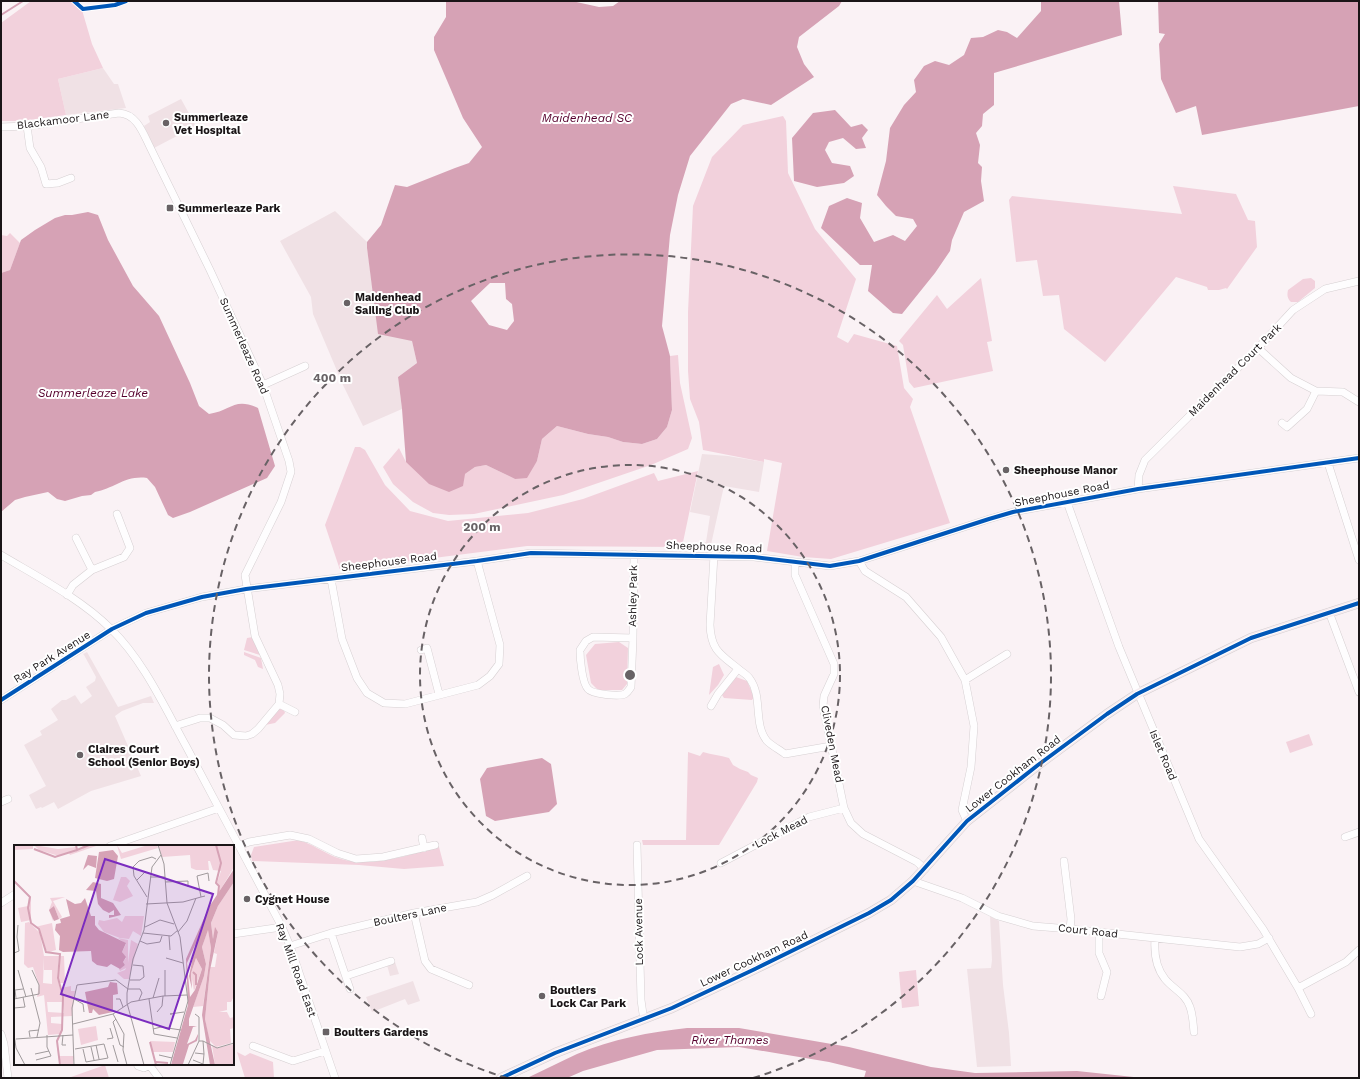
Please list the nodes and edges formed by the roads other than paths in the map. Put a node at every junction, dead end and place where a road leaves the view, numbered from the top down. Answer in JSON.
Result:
{"nodes":[{"id":1,"x":126,"y":114,"type":"joint"},
{"id":2,"x":27,"y":126,"type":"junction"},
{"id":3,"x":1,"y":127,"type":"edge"},
{"id":4,"x":71,"y":178,"type":"dead end"},
{"id":5,"x":1359,"y":281,"type":"edge"},
{"id":6,"x":1258,"y":348,"type":"junction"},
{"id":7,"x":305,"y":366,"type":"dead end"},
{"id":8,"x":263,"y":385,"type":"junction"},
{"id":9,"x":1316,"y":391,"type":"junction"},
{"id":10,"x":1359,"y":402,"type":"edge"},
{"id":11,"x":1284,"y":427,"type":"dead end"},
{"id":12,"x":1359,"y":458,"type":"edge"},
{"id":13,"x":1328,"y":463,"type":"junction"},
{"id":14,"x":1138,"y":489,"type":"junction"},
{"id":15,"x":1067,"y":502,"type":"junction"},
{"id":16,"x":116,"y":514,"type":"dead end"},
{"id":17,"x":76,"y":538,"type":"dead end"},
{"id":18,"x":634,"y":554,"type":"junction"},
{"id":19,"x":1,"y":555,"type":"edge"},
{"id":20,"x":714,"y":555,"type":"junction"},
{"id":21,"x":1359,"y":560,"type":"edge"},
{"id":22,"x":478,"y":561,"type":"junction"},
{"id":23,"x":859,"y":561,"type":"junction"},
{"id":24,"x":795,"y":562,"type":"junction"},
{"id":25,"x":92,"y":570,"type":"junction"},
{"id":26,"x":331,"y":579,"type":"junction"},
{"id":27,"x":246,"y":589,"type":"junction"},
{"id":28,"x":67,"y":595,"type":"junction"},
{"id":29,"x":1359,"y":603,"type":"edge"},
{"id":30,"x":1329,"y":612,"type":"junction"},
{"id":31,"x":112,"y":629,"type":"junction"},
{"id":32,"x":633,"y":638,"type":"junction"},
{"id":33,"x":424,"y":647,"type":"dead end"},
{"id":34,"x":1007,"y":654,"type":"dead end"},
{"id":35,"x":738,"y":669,"type":"junction"},
{"id":36,"x":965,"y":680,"type":"junction"},
{"id":37,"x":1359,"y":692,"type":"edge"},
{"id":38,"x":439,"y":694,"type":"junction"},
{"id":39,"x":1137,"y":694,"type":"junction"},
{"id":40,"x":1,"y":700,"type":"edge"},
{"id":41,"x":279,"y":704,"type":"junction"},
{"id":42,"x":711,"y":706,"type":"dead end"},
{"id":43,"x":295,"y":712,"type":"dead end"},
{"id":44,"x":175,"y":726,"type":"junction"},
{"id":45,"x":831,"y":746,"type":"junction"},
{"id":46,"x":219,"y":808,"type":"junction"},
{"id":47,"x":844,"y":808,"type":"junction"},
{"id":48,"x":967,"y":821,"type":"junction"},
{"id":49,"x":1359,"y":832,"type":"edge"},
{"id":50,"x":1345,"y":837,"type":"dead end"},
{"id":51,"x":422,"y":838,"type":"dead end"},
{"id":52,"x":113,"y":845,"type":"edge"},
{"id":53,"x":435,"y":845,"type":"dead end"},
{"id":54,"x":637,"y":845,"type":"dead end"},
{"id":55,"x":239,"y":846,"type":"junction"},
{"id":56,"x":424,"y":848,"type":"junction"},
{"id":57,"x":1064,"y":861,"type":"dead end"},
{"id":58,"x":721,"y":864,"type":"dead end"},
{"id":59,"x":925,"y":869,"type":"junction"},
{"id":60,"x":527,"y":876,"type":"dead end"},
{"id":61,"x":913,"y":881,"type":"junction"},
{"id":62,"x":14,"y":895,"type":"edge"},
{"id":63,"x":1,"y":903,"type":"edge"},
{"id":64,"x":414,"y":913,"type":"junction"},
{"id":65,"x":282,"y":927,"type":"junction"},
{"id":66,"x":1070,"y":929,"type":"junction"},
{"id":67,"x":1099,"y":932,"type":"junction"},
{"id":68,"x":331,"y":933,"type":"junction"},
{"id":69,"x":234,"y":934,"type":"edge"},
{"id":70,"x":1155,"y":938,"type":"junction"},
{"id":71,"x":1269,"y":938,"type":"junction"},
{"id":72,"x":290,"y":946,"type":"junction"},
{"id":73,"x":1359,"y":950,"type":"edge"},
{"id":74,"x":391,"y":961,"type":"dead end"},
{"id":75,"x":346,"y":976,"type":"junction"},
{"id":76,"x":469,"y":985,"type":"dead end"},
{"id":77,"x":1298,"y":988,"type":"junction"},
{"id":78,"x":350,"y":989,"type":"dead end"},
{"id":79,"x":1101,"y":996,"type":"dead end"},
{"id":80,"x":1311,"y":1014,"type":"dead end"},
{"id":81,"x":645,"y":1018,"type":"junction"},
{"id":82,"x":1194,"y":1032,"type":"dead end"},
{"id":83,"x":1,"y":1034,"type":"edge"},
{"id":84,"x":253,"y":1046,"type":"dead end"},
{"id":85,"x":325,"y":1050,"type":"junction"},
{"id":86,"x":138,"y":1065,"type":"edge"},
{"id":87,"x":151,"y":1065,"type":"edge"},
{"id":88,"x":8,"y":1078,"type":"edge"},
{"id":89,"x":159,"y":1078,"type":"edge"},
{"id":90,"x":335,"y":1078,"type":"edge"},
{"id":91,"x":500,"y":1078,"type":"edge"}],
"edges":[{"from":1,"to":2,"type":"street","name":"Blackamoor Lane"},
{"from":1,"to":8,"type":"street","name":"Summerleaze Road"},
{"from":2,"to":3,"type":"street","name":"Blackamoor Lane"},
{"from":2,"to":4,"type":"street"},
{"from":5,"to":6,"type":"street","name":"Maidenhead Court Park"},
{"from":6,"to":9,"type":"street"},
{"from":6,"to":14,"type":"street","name":"Maidenhead Court Park"},
{"from":7,"to":8,"type":"street"},
{"from":8,"to":27,"type":"street","name":"Summerleaze Road"},
{"from":9,"to":10,"type":"street"},
{"from":9,"to":11,"type":"street"},
{"from":12,"to":13,"type":"street","name":"Sheephouse Road"},
{"from":13,"to":14,"type":"street","name":"Sheephouse Road"},
{"from":13,"to":21,"type":"street"},
{"from":14,"to":15,"type":"street","name":"Sheephouse Road"},
{"from":15,"to":23,"type":"street","name":"Sheephouse Road"},
{"from":15,"to":39,"type":"street","name":"Islet Road"},
{"from":16,"to":25,"type":"street"},
{"from":17,"to":25,"type":"street"},
{"from":18,"to":20,"type":"street","name":"Sheephouse Road"},
{"from":18,"to":22,"type":"street","name":"Sheephouse Road"},
{"from":18,"to":32,"type":"street","name":"Ashley Park"},
{"from":19,"to":28,"type":"street","name":"Ray Mill Road East"},
{"from":20,"to":24,"type":"street","name":"Sheephouse Road"},
{"from":20,"to":35,"type":"street"},
{"from":22,"to":26,"type":"street","name":"Sheephouse Road"},
{"from":22,"to":38,"type":"street"},
{"from":23,"to":24,"type":"street","name":"Sheephouse Road"},
{"from":23,"to":36,"type":"street"},
{"from":24,"to":45,"type":"street","name":"Cliveden Mead"},
{"from":25,"to":28,"type":"street"},
{"from":26,"to":27,"type":"street","name":"Sheephouse Road"},
{"from":26,"to":38,"type":"street"},
{"from":27,"to":31,"type":"street","name":"Sheephouse Road"},
{"from":27,"to":41,"type":"street","name":"Summerleaze Road"},
{"from":28,"to":31,"type":"street","name":"Ray Mill Road East"},
{"from":29,"to":30,"type":"main road","name":"Lower Cookham Road"},
{"from":30,"to":37,"type":"street"},
{"from":30,"to":39,"type":"main road","name":"Lower Cookham Road"},
{"from":31,"to":40,"type":"street","name":"Ray Park Avenue"},
{"from":31,"to":44,"type":"street","name":"Ray Mill Road East"},
{"from":32,"to":32,"type":"street","name":"Ashley Park"},
{"from":33,"to":38,"type":"street"},
{"from":34,"to":36,"type":"street"},
{"from":35,"to":42,"type":"street"},
{"from":35,"to":45,"type":"street"},
{"from":36,"to":48,"type":"street"},
{"from":39,"to":48,"type":"main road","name":"Lower Cookham Road"},
{"from":39,"to":71,"type":"street","name":"Islet Road"},
{"from":41,"to":43,"type":"street"},
{"from":41,"to":44,"type":"street"},
{"from":44,"to":46,"type":"street","name":"Ray Mill Road East"},
{"from":45,"to":47,"type":"street","name":"Cliveden Mead"},
{"from":46,"to":52,"type":"street"},
{"from":46,"to":55,"type":"street","name":"Ray Mill Road East"},
{"from":47,"to":58,"type":"street","name":"Lock Mead"},
{"from":47,"to":59,"type":"street","name":"Cliveden Mead"},
{"from":48,"to":59,"type":"main road","name":"Lower Cookham Road"},
{"from":49,"to":50,"type":"street"},
{"from":51,"to":56,"type":"street"},
{"from":53,"to":56,"type":"street"},
{"from":54,"to":81,"type":"street","name":"Lock Avenue"},
{"from":55,"to":56,"type":"street"},
{"from":55,"to":65,"type":"street","name":"Ray Mill Road East"},
{"from":57,"to":66,"type":"street"},
{"from":59,"to":61,"type":"main road","name":"Lower Cookham Road"},
{"from":60,"to":64,"type":"street","name":"Boulters Lane"},
{"from":61,"to":66,"type":"street","name":"Court Road"},
{"from":61,"to":81,"type":"main road","name":"Lower Cookham Road"},
{"from":62,"to":63,"type":"street"},
{"from":64,"to":68,"type":"street","name":"Boulters Lane"},
{"from":64,"to":76,"type":"street"},
{"from":65,"to":69,"type":"street"},
{"from":65,"to":72,"type":"street","name":"Ray Mill Road East"},
{"from":66,"to":67,"type":"street","name":"Court Road"},
{"from":67,"to":70,"type":"street","name":"Court Road"},
{"from":67,"to":79,"type":"street"},
{"from":68,"to":72,"type":"street","name":"Boulters Lane"},
{"from":68,"to":75,"type":"street"},
{"from":70,"to":71,"type":"street","name":"Court Road"},
{"from":70,"to":82,"type":"street"},
{"from":71,"to":77,"type":"street","name":"Islet Road"},
{"from":72,"to":85,"type":"street","name":"Ray Mill Road East"},
{"from":73,"to":77,"type":"street"},
{"from":74,"to":75,"type":"street"},
{"from":75,"to":78,"type":"street"},
{"from":77,"to":80,"type":"street","name":"Islet Road"},
{"from":81,"to":91,"type":"main road","name":"Lower Cookham Road"},
{"from":83,"to":88,"type":"street"},
{"from":84,"to":85,"type":"street"},
{"from":85,"to":90,"type":"street","name":"Ray Mill Road East"},
{"from":86,"to":87,"type":"street"},
{"from":87,"to":89,"type":"street"}]}
